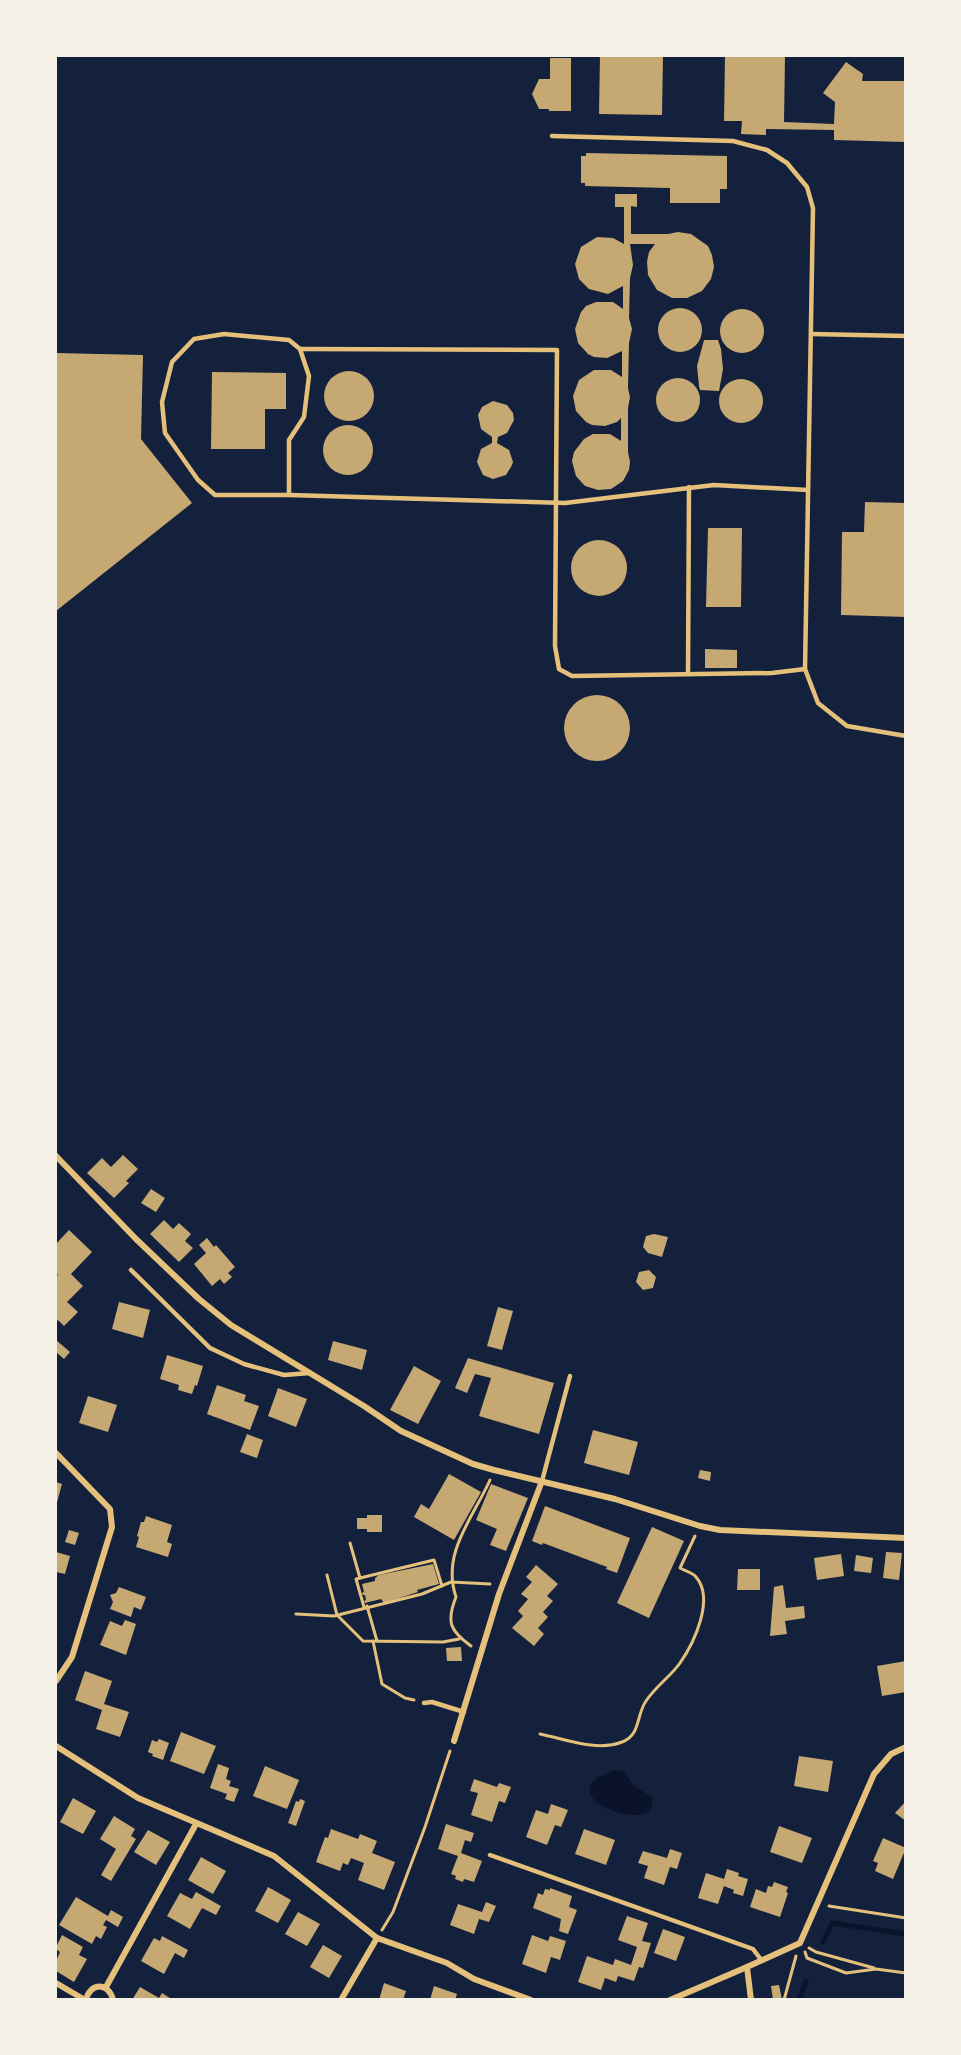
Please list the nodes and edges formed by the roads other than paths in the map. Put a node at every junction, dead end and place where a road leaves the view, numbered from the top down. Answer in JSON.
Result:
{"nodes":[{"id":1,"x":552,"y":136,"type":"dead end"},
{"id":2,"x":811,"y":334,"type":"junction"},
{"id":3,"x":906,"y":336,"type":"edge"},
{"id":4,"x":300,"y":349,"type":"junction"},
{"id":5,"x":689,"y":487,"type":"junction"},
{"id":6,"x":808,"y":490,"type":"junction"},
{"id":7,"x":289,"y":495,"type":"junction"},
{"id":8,"x":557,"y":503,"type":"junction"},
{"id":9,"x":805,"y":669,"type":"junction"},
{"id":10,"x":688,"y":674,"type":"junction"},
{"id":11,"x":906,"y":736,"type":"edge"},
{"id":12,"x":56,"y":1156,"type":"edge"},
{"id":13,"x":131,"y":1270,"type":"dead end"},
{"id":14,"x":312,"y":1373,"type":"junction"},
{"id":15,"x":570,"y":1376,"type":"dead end"},
{"id":16,"x":56,"y":1453,"type":"edge"},
{"id":17,"x":542,"y":1481,"type":"junction"},
{"id":18,"x":906,"y":1538,"type":"edge"},
{"id":19,"x":56,"y":1681,"type":"edge"},
{"id":20,"x":424,"y":1703,"type":"road end"},
{"id":21,"x":464,"y":1713,"type":"junction"},
{"id":22,"x":454,"y":1741,"type":"road end"},
{"id":23,"x":56,"y":1746,"type":"edge"},
{"id":24,"x":906,"y":1747,"type":"edge"},
{"id":25,"x":196,"y":1824,"type":"junction"},
{"id":26,"x":490,"y":1855,"type":"dead end"},
{"id":27,"x":377,"y":1938,"type":"junction"},
{"id":28,"x":762,"y":1961,"type":"junction"},
{"id":29,"x":747,"y":1968,"type":"junction"},
{"id":30,"x":56,"y":1983,"type":"edge"},
{"id":31,"x":106,"y":1987,"type":"junction"},
{"id":32,"x":85,"y":2000,"type":"edge"},
{"id":33,"x":113,"y":2000,"type":"edge"},
{"id":34,"x":341,"y":2000,"type":"edge"},
{"id":35,"x":531,"y":2000,"type":"edge"},
{"id":36,"x":670,"y":2000,"type":"edge"},
{"id":37,"x":751,"y":2000,"type":"edge"}],
"edges":[{"from":1,"to":2,"type":"lane"},
{"from":2,"to":3,"type":"lane"},
{"from":2,"to":6,"type":"lane"},
{"from":4,"to":7,"type":"lane"},
{"from":4,"to":7,"type":"lane"},
{"from":4,"to":8,"type":"lane"},
{"from":5,"to":6,"type":"lane"},
{"from":5,"to":8,"type":"lane"},
{"from":5,"to":10,"type":"lane"},
{"from":6,"to":9,"type":"lane"},
{"from":7,"to":8,"type":"lane"},
{"from":8,"to":10,"type":"lane"},
{"from":9,"to":10,"type":"lane"},
{"from":9,"to":11,"type":"lane"},
{"from":12,"to":14,"type":"street"},
{"from":13,"to":14,"type":"lane"},
{"from":14,"to":17,"type":"street"},
{"from":15,"to":17,"type":"lane"},
{"from":16,"to":19,"type":"street"},
{"from":17,"to":18,"type":"street"},
{"from":17,"to":21,"type":"street"},
{"from":20,"to":21,"type":"lane"},
{"from":21,"to":22,"type":"street"},
{"from":23,"to":25,"type":"street"},
{"from":24,"to":28,"type":"street"},
{"from":25,"to":27,"type":"street"},
{"from":25,"to":31,"type":"street"},
{"from":26,"to":28,"type":"lane"},
{"from":27,"to":34,"type":"street"},
{"from":27,"to":35,"type":"street"},
{"from":28,"to":29,"type":"street"},
{"from":29,"to":36,"type":"street"},
{"from":29,"to":37,"type":"street"},
{"from":30,"to":32,"type":"street"},
{"from":31,"to":32,"type":"street"},
{"from":31,"to":33,"type":"street"}]}
